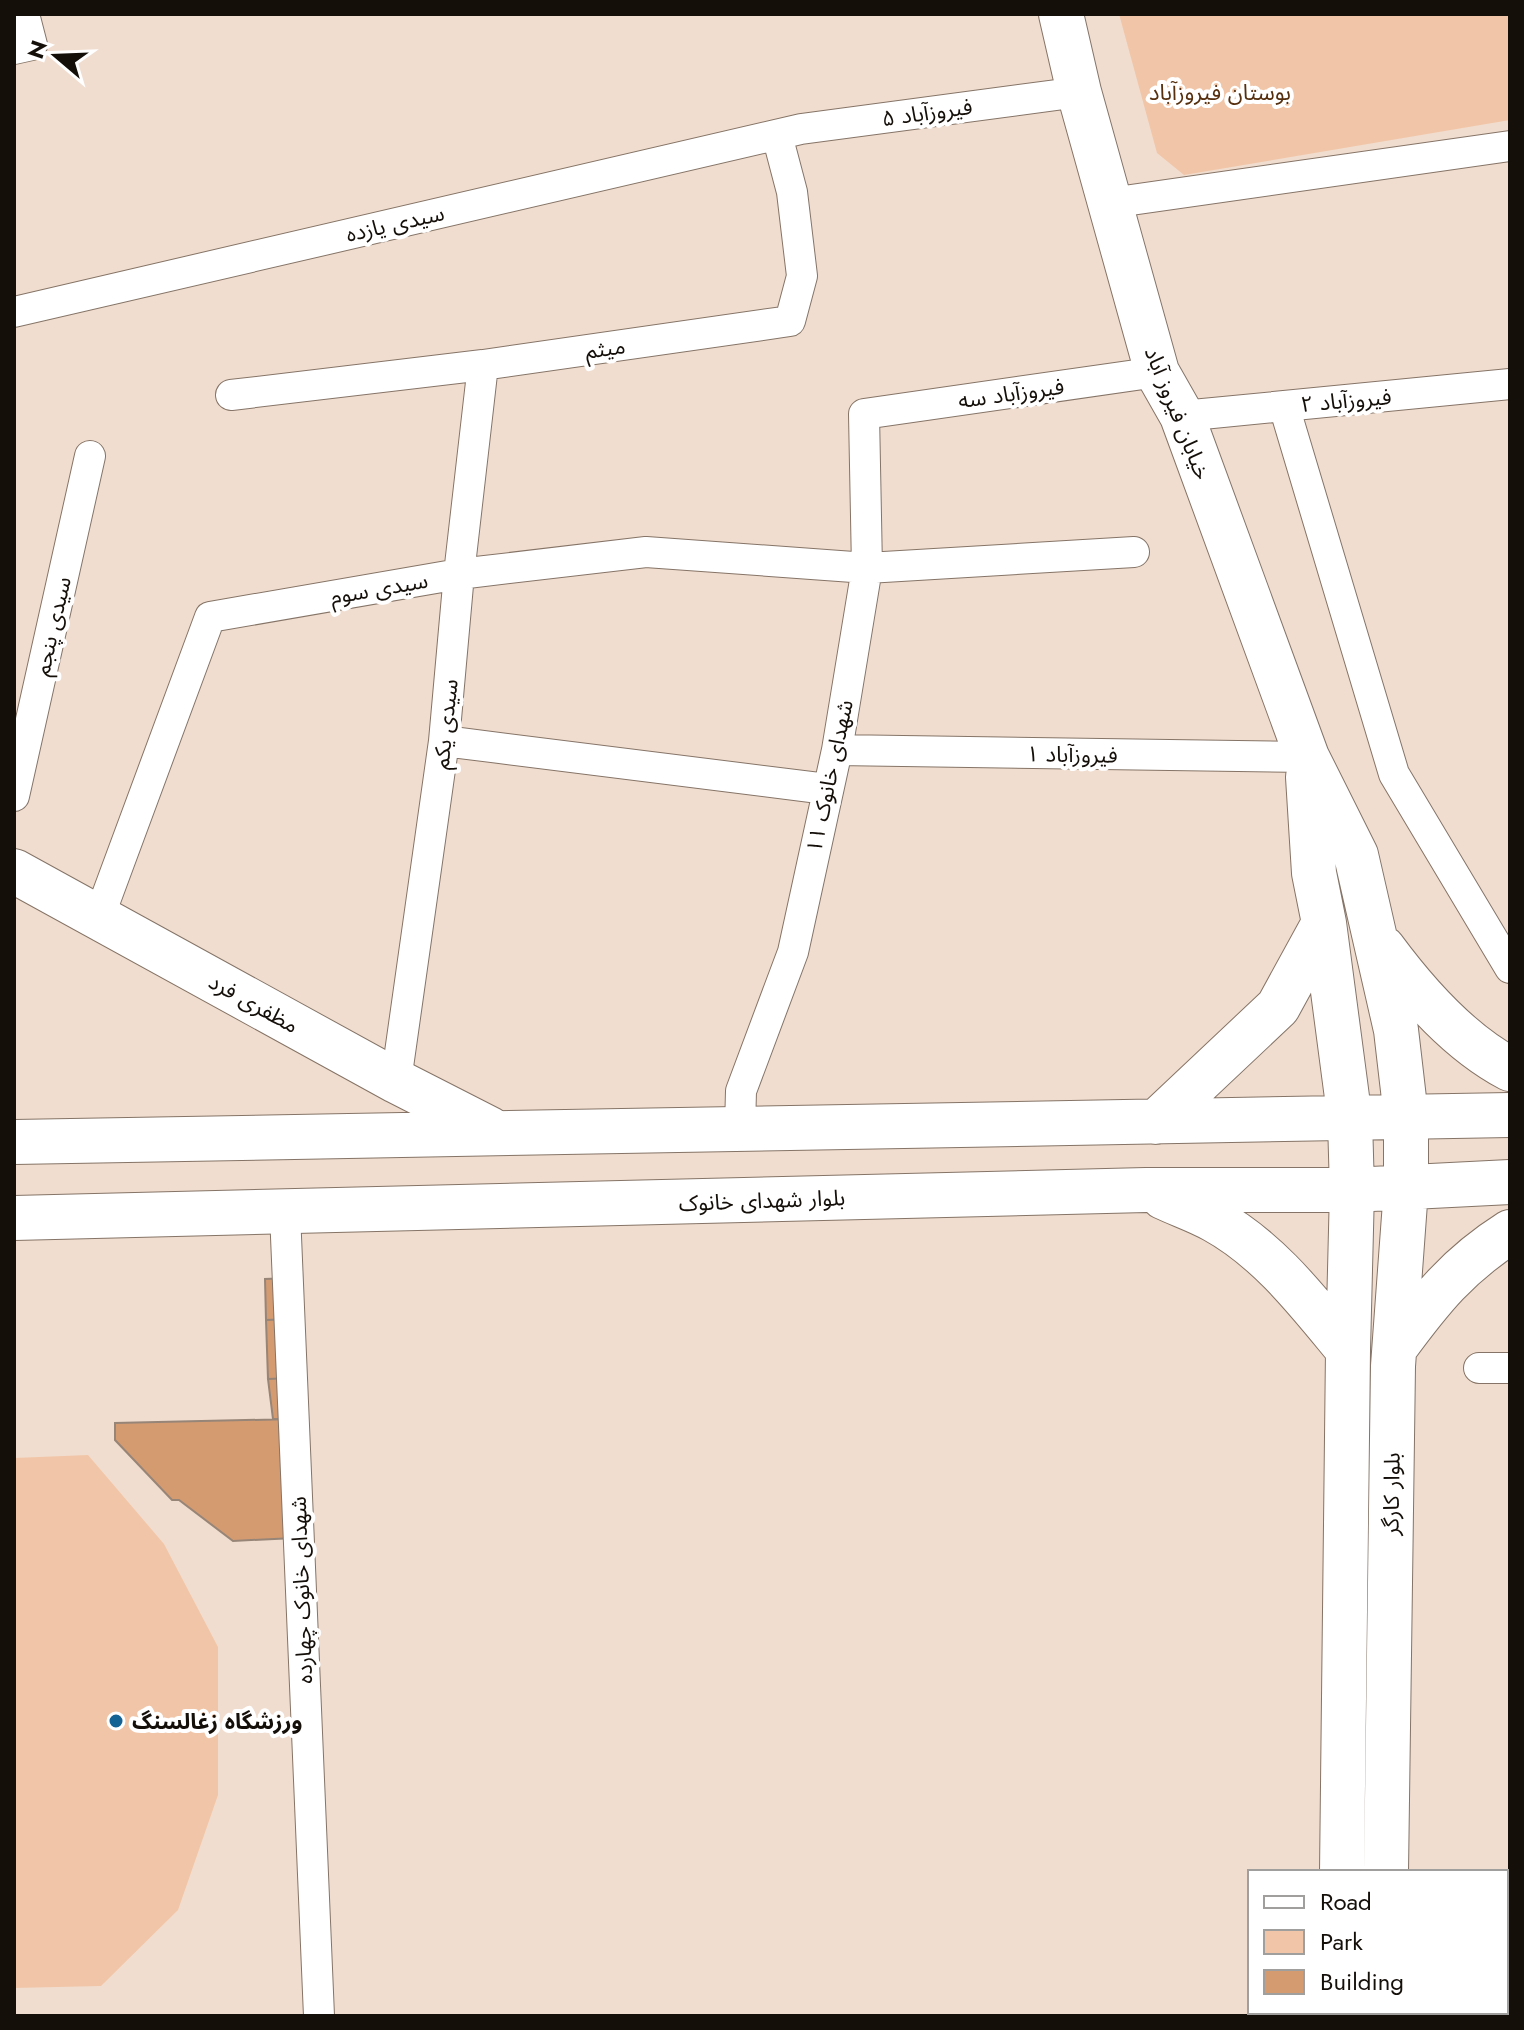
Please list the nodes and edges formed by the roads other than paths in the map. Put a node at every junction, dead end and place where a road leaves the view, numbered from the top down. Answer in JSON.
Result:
{"nodes":[{"id":1,"x":24,"y":14,"type":"edge"},
{"id":2,"x":1061,"y":14,"type":"edge"},
{"id":3,"x":14,"y":49,"type":"edge"},
{"id":4,"x":1079,"y":92,"type":"junction"},
{"id":5,"x":777,"y":135,"type":"junction"},
{"id":6,"x":1510,"y":146,"type":"edge"},
{"id":7,"x":1110,"y":203,"type":"junction"},
{"id":8,"x":14,"y":312,"type":"edge"},
{"id":9,"x":483,"y":365,"type":"junction"},
{"id":10,"x":1157,"y":372,"type":"junction"},
{"id":11,"x":1510,"y":384,"type":"edge"},
{"id":12,"x":231,"y":395,"type":"dead end"},
{"id":13,"x":1284,"y":406,"type":"junction"},
{"id":14,"x":864,"y":414,"type":"joint"},
{"id":15,"x":1182,"y":416,"type":"junction"},
{"id":16,"x":90,"y":456,"type":"dead end"},
{"id":17,"x":1134,"y":552,"type":"dead end"},
{"id":18,"x":867,"y":568,"type":"junction"},
{"id":19,"x":459,"y":574,"type":"junction"},
{"id":20,"x":444,"y":741,"type":"junction"},
{"id":21,"x":837,"y":750,"type":"junction"},
{"id":22,"x":1307,"y":757,"type":"junction"},
{"id":23,"x":827,"y":789,"type":"junction"},
{"id":24,"x":14,"y":796,"type":"edge"},
{"id":25,"x":14,"y":871,"type":"edge"},
{"id":26,"x":99,"y":917,"type":"junction"},
{"id":27,"x":1324,"y":923,"type":"junction"},
{"id":28,"x":1376,"y":939,"type":"junction"},
{"id":29,"x":1510,"y":968,"type":"edge"},
{"id":30,"x":1510,"y":1069,"type":"edge"},
{"id":31,"x":396,"y":1081,"type":"junction"},
{"id":32,"x":1510,"y":1115,"type":"edge"},
{"id":33,"x":1406,"y":1116,"type":"junction"},
{"id":34,"x":1350,"y":1120,"type":"junction"},
{"id":35,"x":1156,"y":1122,"type":"junction"},
{"id":36,"x":740,"y":1128,"type":"junction"},
{"id":37,"x":496,"y":1132,"type":"junction"},
{"id":38,"x":14,"y":1142,"type":"edge"},
{"id":39,"x":1510,"y":1182,"type":"edge"},
{"id":40,"x":1406,"y":1189,"type":"junction"},
{"id":41,"x":1146,"y":1190,"type":"junction"},
{"id":42,"x":1352,"y":1190,"type":"junction"},
{"id":43,"x":285,"y":1213,"type":"junction"},
{"id":44,"x":14,"y":1218,"type":"edge"},
{"id":45,"x":1510,"y":1232,"type":"edge"},
{"id":46,"x":1395,"y":1348,"type":"junction"},
{"id":47,"x":1348,"y":1350,"type":"junction"},
{"id":48,"x":1479,"y":1368,"type":"dead end"},
{"id":49,"x":1510,"y":1368,"type":"edge"},
{"id":50,"x":1342,"y":1870,"type":"edge"},
{"id":51,"x":1386,"y":1870,"type":"edge"},
{"id":52,"x":319,"y":2016,"type":"edge"}],
"edges":[{"from":1,"to":3,"type":"street"},
{"from":2,"to":4,"type":"main road","name":"خیابان فیروز آباد"},
{"from":4,"to":5,"type":"street","name":"فیروزآباد ۵"},
{"from":4,"to":7,"type":"main road","name":"خیابان فیروز آباد"},
{"from":5,"to":8,"type":"street","name":"سیدی یازده"},
{"from":5,"to":9,"type":"street","name":"میثم"},
{"from":6,"to":7,"type":"street"},
{"from":7,"to":10,"type":"main road","name":"خیابان فیروز آباد"},
{"from":9,"to":12,"type":"street","name":"میثم"},
{"from":9,"to":19,"type":"street","name":"سیدی یکم"},
{"from":10,"to":14,"type":"street","name":"فیروزآباد سه"},
{"from":10,"to":15,"type":"main road","name":"خیابان فیروز آباد"},
{"from":11,"to":13,"type":"street","name":"فیروزآباد ۲"},
{"from":13,"to":15,"type":"street","name":"فیروزآباد ۲"},
{"from":13,"to":29,"type":"street"},
{"from":14,"to":18,"type":"street","name":"شهدای خانوک ۱۱"},
{"from":15,"to":22,"type":"main road","name":"خیابان فیروز آباد"},
{"from":16,"to":24,"type":"street","name":"سیدی پنجم"},
{"from":17,"to":18,"type":"street","name":"سیدی سوم"},
{"from":18,"to":19,"type":"street","name":"سیدی سوم"},
{"from":18,"to":21,"type":"street","name":"شهدای خانوک ۱۱"},
{"from":19,"to":20,"type":"street","name":"سیدی یکم"},
{"from":19,"to":26,"type":"street","name":"سیدی سوم"},
{"from":20,"to":23,"type":"street"},
{"from":20,"to":31,"type":"street","name":"سیدی یکم"},
{"from":21,"to":22,"type":"street","name":"فیروزآباد ۱"},
{"from":21,"to":23,"type":"street","name":"شهدای خانوک ۱۱"},
{"from":22,"to":27,"type":"main road","name":"بلوار کارگر"},
{"from":22,"to":28,"type":"main road","name":"بلوار کارگر"},
{"from":23,"to":36,"type":"street","name":"شهدای خانوک ۱۱"},
{"from":25,"to":26,"type":"main road","name":"مظفری فرد"},
{"from":26,"to":31,"type":"main road","name":"مظفری فرد"},
{"from":27,"to":34,"type":"main road","name":"بلوار کارگر"},
{"from":27,"to":35,"type":"main road"},
{"from":28,"to":30,"type":"main road"},
{"from":28,"to":33,"type":"main road","name":"بلوار کارگر"},
{"from":31,"to":37,"type":"main road","name":"مظفری فرد"},
{"from":32,"to":33,"type":"main road"},
{"from":33,"to":34,"type":"main road"},
{"from":33,"to":40,"type":"main road","name":"بلوار کارگر"},
{"from":34,"to":35,"type":"main road"},
{"from":34,"to":42,"type":"main road","name":"بلوار کارگر"},
{"from":35,"to":36,"type":"main road"},
{"from":36,"to":37,"type":"main road"},
{"from":37,"to":38,"type":"main road"},
{"from":39,"to":40,"type":"main road","name":"بلوار شهدای خانوک"},
{"from":40,"to":42,"type":"main road","name":"بلوار شهدای خانوک"},
{"from":40,"to":46,"type":"main road","name":"بلوار کارگر"},
{"from":41,"to":42,"type":"main road","name":"بلوار شهدای خانوک"},
{"from":41,"to":43,"type":"main road","name":"بلوار شهدای خانوک"},
{"from":41,"to":47,"type":"main road"},
{"from":42,"to":47,"type":"main road","name":"بلوار کارگر"},
{"from":43,"to":44,"type":"main road","name":"بلوار شهدای خانوک"},
{"from":43,"to":52,"type":"street","name":"شهدای خانوک چهارده"},
{"from":45,"to":46,"type":"main road"},
{"from":46,"to":51,"type":"main road","name":"بلوار کارگر"},
{"from":47,"to":50,"type":"main road","name":"بلوار کارگر"},
{"from":48,"to":49,"type":"street"}]}
